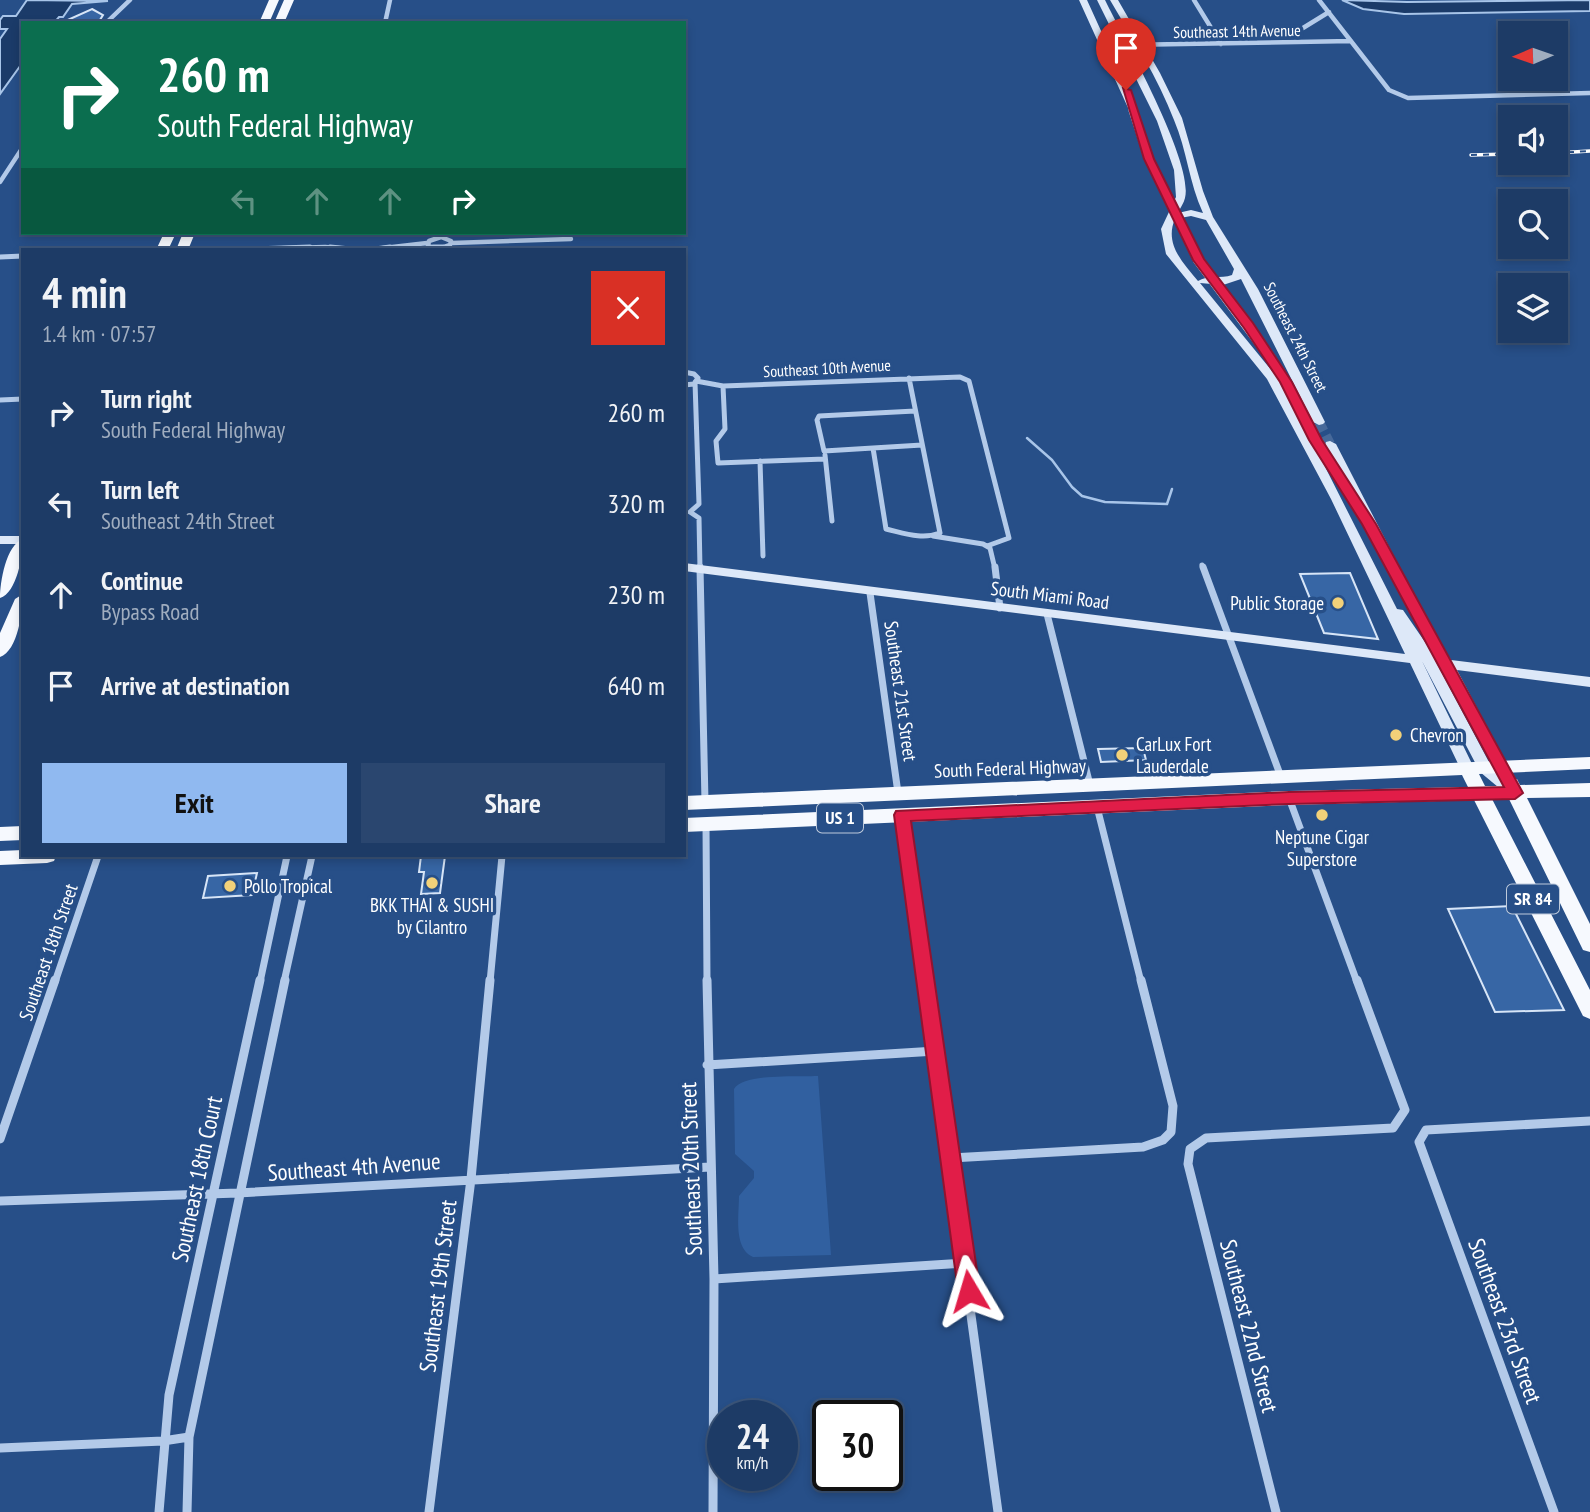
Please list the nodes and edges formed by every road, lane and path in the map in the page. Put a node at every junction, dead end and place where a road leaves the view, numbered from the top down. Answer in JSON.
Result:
{"nodes":[{"id":1,"x":130,"y":0,"type":"edge"},
{"id":2,"x":274,"y":0,"type":"edge"},
{"id":3,"x":289,"y":0,"type":"edge"},
{"id":4,"x":390,"y":0,"type":"edge"},
{"id":5,"x":1083,"y":0,"type":"edge"},
{"id":6,"x":1101,"y":0,"type":"edge"},
{"id":7,"x":1114,"y":0,"type":"edge"},
{"id":8,"x":1194,"y":0,"type":"edge"},
{"id":9,"x":1319,"y":0,"type":"edge"},
{"id":10,"x":1329,"y":12,"type":"junction"},
{"id":11,"x":1122,"y":14,"type":"junction"},
{"id":12,"x":1107,"y":15,"type":"junction"},
{"id":13,"x":281,"y":19,"type":"edge"},
{"id":14,"x":108,"y":21,"type":"edge"},
{"id":15,"x":265,"y":21,"type":"edge"},
{"id":16,"x":386,"y":21,"type":"edge"},
{"id":17,"x":1303,"y":28,"type":"tunnel mouth"},
{"id":18,"x":1291,"y":35,"type":"tunnel mouth"},
{"id":19,"x":1351,"y":41,"type":"junction"},
{"id":20,"x":1279,"y":43,"type":"junction"},
{"id":21,"x":1221,"y":44,"type":"junction"},
{"id":22,"x":1139,"y":45,"type":"junction"},
{"id":23,"x":1124,"y":46,"type":"junction"},
{"id":24,"x":1139,"y":74,"type":"junction"},
{"id":25,"x":1154,"y":74,"type":"junction"},
{"id":26,"x":1590,"y":93,"type":"edge"},
{"id":27,"x":1163,"y":124,"type":"junction"},
{"id":28,"x":1184,"y":135,"type":"junction"},
{"id":29,"x":1170,"y":145,"type":"junction"},
{"id":30,"x":21,"y":150,"type":"edge"},
{"id":31,"x":1190,"y":155,"type":"junction"},
{"id":32,"x":0,"y":183,"type":"edge"},
{"id":33,"x":1172,"y":217,"type":"junction"},
{"id":34,"x":1211,"y":219,"type":"junction"},
{"id":35,"x":571,"y":239,"type":"dead end"},
{"id":36,"x":427,"y":243,"type":"junction"},
{"id":37,"x":452,"y":243,"type":"junction"},
{"id":38,"x":291,"y":248,"type":"edge"},
{"id":39,"x":337,"y":248,"type":"edge"},
{"id":40,"x":385,"y":248,"type":"edge"},
{"id":41,"x":430,"y":248,"type":"edge"},
{"id":42,"x":442,"y":248,"type":"edge"},
{"id":43,"x":21,"y":256,"type":"edge"},
{"id":44,"x":0,"y":257,"type":"edge"},
{"id":45,"x":1238,"y":270,"type":"junction"},
{"id":46,"x":1186,"y":273,"type":"junction"},
{"id":47,"x":686,"y":372,"type":"edge"},
{"id":48,"x":909,"y":378,"type":"junction"},
{"id":49,"x":696,"y":382,"type":"junction"},
{"id":50,"x":686,"y":384,"type":"edge"},
{"id":51,"x":723,"y":386,"type":"junction"},
{"id":52,"x":21,"y":399,"type":"edge"},
{"id":53,"x":0,"y":400,"type":"edge"},
{"id":54,"x":915,"y":411,"type":"junction"},
{"id":55,"x":1319,"y":422,"type":"tunnel mouth"},
{"id":56,"x":1316,"y":440,"type":"junction"},
{"id":57,"x":1331,"y":444,"type":"tunnel mouth"},
{"id":58,"x":922,"y":445,"type":"junction"},
{"id":59,"x":873,"y":448,"type":"junction"},
{"id":60,"x":824,"y":450,"type":"junction"},
{"id":61,"x":825,"y":459,"type":"junction"},
{"id":62,"x":760,"y":461,"type":"junction"},
{"id":63,"x":1337,"y":499,"type":"junction"},
{"id":64,"x":832,"y":521,"type":"dead end"},
{"id":65,"x":1369,"y":524,"type":"junction"},
{"id":66,"x":0,"y":533,"type":"edge"},
{"id":67,"x":21,"y":533,"type":"edge"},
{"id":68,"x":932,"y":536,"type":"junction"},
{"id":69,"x":0,"y":540,"type":"edge"},
{"id":70,"x":21,"y":542,"type":"edge"},
{"id":71,"x":21,"y":546,"type":"edge"},
{"id":72,"x":987,"y":546,"type":"junction"},
{"id":73,"x":762,"y":556,"type":"dead end"},
{"id":74,"x":1386,"y":556,"type":"junction"},
{"id":75,"x":1367,"y":564,"type":"junction"},
{"id":76,"x":1202,"y":565,"type":"dead end"},
{"id":77,"x":686,"y":567,"type":"edge"},
{"id":78,"x":700,"y":569,"type":"junction"},
{"id":79,"x":1377,"y":584,"type":"junction"},
{"id":80,"x":0,"y":593,"type":"edge"},
{"id":81,"x":870,"y":593,"type":"junction"},
{"id":82,"x":21,"y":604,"type":"edge"},
{"id":83,"x":1000,"y":608,"type":"junction"},
{"id":84,"x":1047,"y":614,"type":"junction"},
{"id":85,"x":1229,"y":638,"type":"junction"},
{"id":86,"x":0,"y":651,"type":"edge"},
{"id":87,"x":1412,"y":659,"type":"junction"},
{"id":88,"x":1447,"y":664,"type":"junction"},
{"id":89,"x":1590,"y":682,"type":"edge"},
{"id":90,"x":1590,"y":763,"type":"edge"},
{"id":91,"x":1484,"y":768,"type":"junction"},
{"id":92,"x":1282,"y":777,"type":"junction"},
{"id":93,"x":1123,"y":784,"type":"junction"},
{"id":94,"x":1090,"y":785,"type":"junction"},
{"id":95,"x":1590,"y":790,"type":"edge"},
{"id":96,"x":898,"y":793,"type":"junction"},
{"id":97,"x":1479,"y":793,"type":"junction"},
{"id":98,"x":1515,"y":793,"type":"junction"},
{"id":99,"x":1289,"y":798,"type":"junction"},
{"id":100,"x":739,"y":801,"type":"junction"},
{"id":101,"x":705,"y":802,"type":"junction"},
{"id":102,"x":686,"y":803,"type":"edge"},
{"id":103,"x":1097,"y":806,"type":"junction"},
{"id":104,"x":1065,"y":808,"type":"junction"},
{"id":105,"x":902,"y":815,"type":"junction"},
{"id":106,"x":686,"y":816,"type":"edge"},
{"id":107,"x":706,"y":824,"type":"junction"},
{"id":108,"x":686,"y":825,"type":"edge"},
{"id":109,"x":21,"y":833,"type":"edge"},
{"id":110,"x":0,"y":834,"type":"edge"},
{"id":111,"x":24,"y":857,"type":"edge"},
{"id":112,"x":98,"y":857,"type":"edge"},
{"id":113,"x":287,"y":857,"type":"edge"},
{"id":114,"x":312,"y":857,"type":"edge"},
{"id":115,"x":502,"y":857,"type":"edge"},
{"id":116,"x":0,"y":858,"type":"edge"},
{"id":117,"x":1590,"y":944,"type":"edge"},
{"id":118,"x":1590,"y":1010,"type":"edge"},
{"id":119,"x":936,"y":1051,"type":"junction"},
{"id":120,"x":707,"y":1065,"type":"junction"},
{"id":121,"x":1590,"y":1121,"type":"edge"},
{"id":122,"x":0,"y":1139,"type":"edge"},
{"id":123,"x":951,"y":1158,"type":"junction"},
{"id":124,"x":710,"y":1167,"type":"junction"},
{"id":125,"x":471,"y":1179,"type":"junction"},
{"id":126,"x":213,"y":1194,"type":"junction"},
{"id":127,"x":238,"y":1194,"type":"junction"},
{"id":128,"x":0,"y":1201,"type":"edge"},
{"id":129,"x":965,"y":1263,"type":"junction"},
{"id":130,"x":714,"y":1279,"type":"junction"},
{"id":131,"x":189,"y":1437,"type":"junction"},
{"id":132,"x":163,"y":1441,"type":"junction"},
{"id":133,"x":0,"y":1448,"type":"edge"},
{"id":134,"x":159,"y":1512,"type":"edge"},
{"id":135,"x":187,"y":1512,"type":"edge"},
{"id":136,"x":429,"y":1512,"type":"edge"},
{"id":137,"x":713,"y":1512,"type":"edge"},
{"id":138,"x":998,"y":1512,"type":"edge"},
{"id":139,"x":1276,"y":1512,"type":"edge"},
{"id":140,"x":1554,"y":1512,"type":"edge"}],
"edges":[{"from":1,"to":14,"type":"street"},
{"from":2,"to":13,"type":"main road"},
{"from":2,"to":15,"type":"main road"},
{"from":3,"to":13,"type":"main road"},
{"from":4,"to":16,"type":"street"},
{"from":5,"to":56,"type":"street","bridge":true},
{"from":6,"to":12,"type":"street"},
{"from":7,"to":11,"type":"street","name":"Southeast 24th Street"},
{"from":8,"to":21,"type":"street"},
{"from":9,"to":10,"type":"street"},
{"from":10,"to":17,"type":"street"},
{"from":10,"to":19,"type":"street"},
{"from":11,"to":12,"type":"street"},
{"from":11,"to":22,"type":"street","name":"Southeast 24th Street"},
{"from":12,"to":23,"type":"street"},
{"from":18,"to":20,"type":"street"},
{"from":19,"to":20,"type":"street","name":"Southeast 14th Avenue"},
{"from":19,"to":26,"type":"street"},
{"from":20,"to":21,"type":"street","name":"Southeast 14th Avenue"},
{"from":21,"to":22,"type":"street","name":"Southeast 14th Avenue"},
{"from":22,"to":23,"type":"street","name":"Southeast 14th Avenue"},
{"from":22,"to":25,"type":"street","name":"Southeast 24th Street"},
{"from":23,"to":24,"type":"street"},
{"from":24,"to":25,"type":"street"},
{"from":24,"to":27,"type":"street"},
{"from":25,"to":28,"type":"street","name":"Southeast 24th Street"},
{"from":27,"to":28,"type":"street"},
{"from":27,"to":29,"type":"street"},
{"from":28,"to":31,"type":"street","name":"Southeast 24th Street"},
{"from":29,"to":31,"type":"street"},
{"from":29,"to":33,"type":"street"},
{"from":30,"to":32,"type":"street"},
{"from":31,"to":34,"type":"street","name":"Southeast 24th Street"},
{"from":33,"to":34,"type":"street"},
{"from":33,"to":46,"type":"street"},
{"from":34,"to":45,"type":"street","name":"Southeast 24th Street"},
{"from":35,"to":37,"type":"street"},
{"from":36,"to":37,"type":"street"},
{"from":36,"to":40,"type":"street"},
{"from":36,"to":41,"type":"street"},
{"from":37,"to":42,"type":"street"},
{"from":38,"to":39,"type":"street"},
{"from":43,"to":44,"type":"street"},
{"from":45,"to":46,"type":"street","name":"Southeast 24th Street"},
{"from":45,"to":55,"type":"street","name":"Southeast 24th Street"},
{"from":46,"to":63,"type":"street"},
{"from":47,"to":49,"type":"street","name":"Southeast 10th Avenue"},
{"from":48,"to":51,"type":"street","name":"Southeast 10th Avenue"},
{"from":48,"to":54,"type":"street"},
{"from":48,"to":72,"type":"street","name":"Southeast 10th Avenue"},
{"from":49,"to":50,"type":"street","name":"Southeast 10th Avenue"},
{"from":49,"to":51,"type":"street","name":"Southeast 10th Avenue"},
{"from":49,"to":78,"type":"street"},
{"from":51,"to":62,"type":"street"},
{"from":52,"to":53,"type":"street"},
{"from":54,"to":58,"type":"street"},
{"from":54,"to":60,"type":"street"},
{"from":56,"to":63,"type":"street"},
{"from":56,"to":65,"type":"street"},
{"from":57,"to":65,"type":"street"},
{"from":58,"to":59,"type":"street"},
{"from":58,"to":68,"type":"street"},
{"from":59,"to":60,"type":"street"},
{"from":59,"to":68,"type":"street"},
{"from":60,"to":61,"type":"street"},
{"from":61,"to":62,"type":"street"},
{"from":61,"to":64,"type":"street"},
{"from":62,"to":73,"type":"street"},
{"from":63,"to":75,"type":"street"},
{"from":65,"to":74,"type":"street"},
{"from":66,"to":67,"type":"street"},
{"from":68,"to":72,"type":"street"},
{"from":69,"to":70,"type":"street"},
{"from":71,"to":80,"type":"main road"},
{"from":72,"to":83,"type":"street"},
{"from":74,"to":75,"type":"street"},
{"from":74,"to":88,"type":"street"},
{"from":75,"to":79,"type":"street"},
{"from":76,"to":85,"type":"street"},
{"from":77,"to":78,"type":"street","name":"South Miami Road"},
{"from":78,"to":81,"type":"street","name":"South Miami Road"},
{"from":78,"to":101,"type":"street"},
{"from":79,"to":87,"type":"street"},
{"from":79,"to":91,"type":"street"},
{"from":81,"to":83,"type":"street","name":"South Miami Road"},
{"from":81,"to":96,"type":"street","name":"Southeast 21st Street"},
{"from":82,"to":86,"type":"main road"},
{"from":83,"to":84,"type":"street","name":"South Miami Road"},
{"from":84,"to":85,"type":"street","name":"South Miami Road"},
{"from":84,"to":94,"type":"street"},
{"from":85,"to":87,"type":"street","name":"South Miami Road"},
{"from":85,"to":92,"type":"street"},
{"from":87,"to":91,"type":"street","number":"SR 84"},
{"from":88,"to":89,"type":"street"},
{"from":88,"to":91,"type":"street","number":"SR 84"},
{"from":90,"to":91,"type":"main road","name":"South Federal Highway","number":"US 1"},
{"from":91,"to":92,"type":"main road","name":"South Federal Highway","number":"US 1"},
{"from":91,"to":97,"type":"main road","number":"SR 84"},
{"from":91,"to":98,"type":"main road","number":"SR 84"},
{"from":92,"to":93,"type":"main road","name":"South Federal Highway","number":"US 1"},
{"from":93,"to":94,"type":"main road","name":"South Federal Highway","number":"US 1"},
{"from":93,"to":103,"type":"main road"},
{"from":94,"to":96,"type":"main road","name":"South Federal Highway","number":"US 1"},
{"from":94,"to":104,"type":"main road"},
{"from":95,"to":98,"type":"main road","number":"US 1"},
{"from":96,"to":100,"type":"main road","name":"South Federal Highway","number":"US 1"},
{"from":97,"to":98,"type":"main road","number":"US 1"},
{"from":97,"to":99,"type":"main road","number":"US 1"},
{"from":97,"to":118,"type":"main road","number":"SR 84"},
{"from":98,"to":117,"type":"main road","number":"SR 84"},
{"from":99,"to":103,"type":"main road","number":"US 1"},
{"from":99,"to":139,"type":"street","name":"Southeast 22nd Street"},
{"from":100,"to":101,"type":"main road","name":"South Federal Highway","number":"US 1"},
{"from":100,"to":107,"type":"main road"},
{"from":101,"to":102,"type":"main road","name":"South Federal Highway","number":"US 1"},
{"from":101,"to":106,"type":"main road"},
{"from":103,"to":104,"type":"main road","number":"US 1"},
{"from":103,"to":123,"type":"street"},
{"from":104,"to":105,"type":"main road","number":"US 1"},
{"from":105,"to":107,"type":"main road","number":"US 1"},
{"from":105,"to":119,"type":"street"},
{"from":107,"to":108,"type":"main road","number":"US 1"},
{"from":107,"to":120,"type":"street","name":"Southeast 20th Street"},
{"from":109,"to":110,"type":"main road"},
{"from":111,"to":116,"type":"main road"},
{"from":112,"to":122,"type":"street","name":"Southeast 18th Street"},
{"from":113,"to":126,"type":"street","name":"Southeast 18th Court"},
{"from":114,"to":127,"type":"street"},
{"from":115,"to":125,"type":"street","name":"Southeast 19th Street"},
{"from":119,"to":120,"type":"street"},
{"from":119,"to":123,"type":"street"},
{"from":120,"to":124,"type":"street","name":"Southeast 20th Street"},
{"from":121,"to":140,"type":"street","name":"Southeast 23rd Street"},
{"from":123,"to":129,"type":"street"},
{"from":124,"to":125,"type":"street","name":"Southeast 4th Avenue"},
{"from":124,"to":130,"type":"street","name":"Southeast 20th Street"},
{"from":125,"to":127,"type":"street","name":"Southeast 4th Avenue"},
{"from":125,"to":136,"type":"street","name":"Southeast 19th Street"},
{"from":126,"to":127,"type":"street","name":"Southeast 4th Avenue"},
{"from":126,"to":128,"type":"street","name":"Southeast 4th Avenue"},
{"from":126,"to":132,"type":"street","name":"Southeast 18th Court"},
{"from":127,"to":131,"type":"street"},
{"from":129,"to":130,"type":"street"},
{"from":129,"to":138,"type":"street"},
{"from":130,"to":137,"type":"street","name":"Southeast 20th Street"},
{"from":131,"to":132,"type":"street"},
{"from":131,"to":135,"type":"street"},
{"from":132,"to":133,"type":"street"},
{"from":132,"to":134,"type":"street","name":"Southeast 18th Court"}]}
